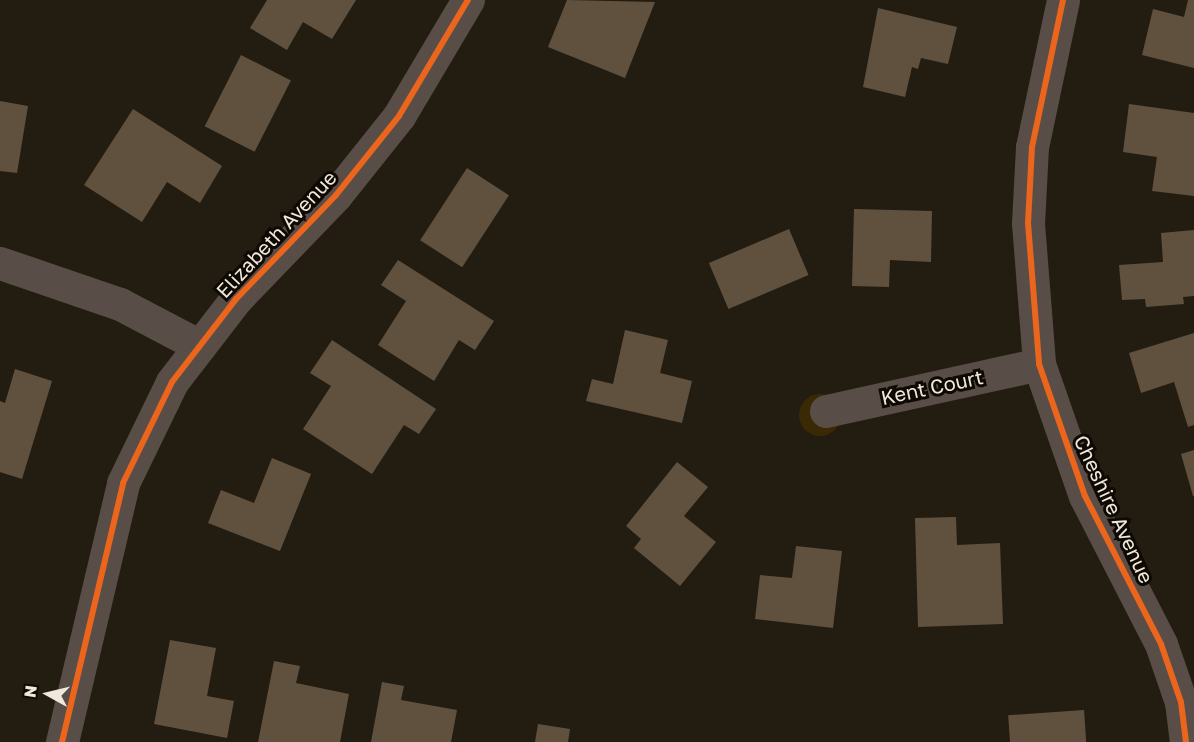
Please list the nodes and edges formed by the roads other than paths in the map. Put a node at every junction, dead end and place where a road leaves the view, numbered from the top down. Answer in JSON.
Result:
{"nodes":[{"id":1,"x":468,"y":0,"type":"edge"},
{"id":2,"x":1063,"y":0,"type":"edge"},
{"id":3,"x":0,"y":263,"type":"edge"},
{"id":4,"x":200,"y":346,"type":"junction"},
{"id":5,"x":1039,"y":364,"type":"junction"},
{"id":6,"x":826,"y":411,"type":"dead end"},
{"id":7,"x":62,"y":742,"type":"edge"},
{"id":8,"x":1186,"y":742,"type":"edge"}],
"edges":[{"from":1,"to":4,"type":"street","name":"Elizabeth Avenue"},
{"from":2,"to":5,"type":"street","name":"Cheshire Avenue"},
{"from":3,"to":4,"type":"street"},
{"from":4,"to":7,"type":"street","name":"Elizabeth Avenue"},
{"from":5,"to":6,"type":"street","name":"Kent Court"},
{"from":5,"to":8,"type":"street","name":"Cheshire Avenue"}]}
